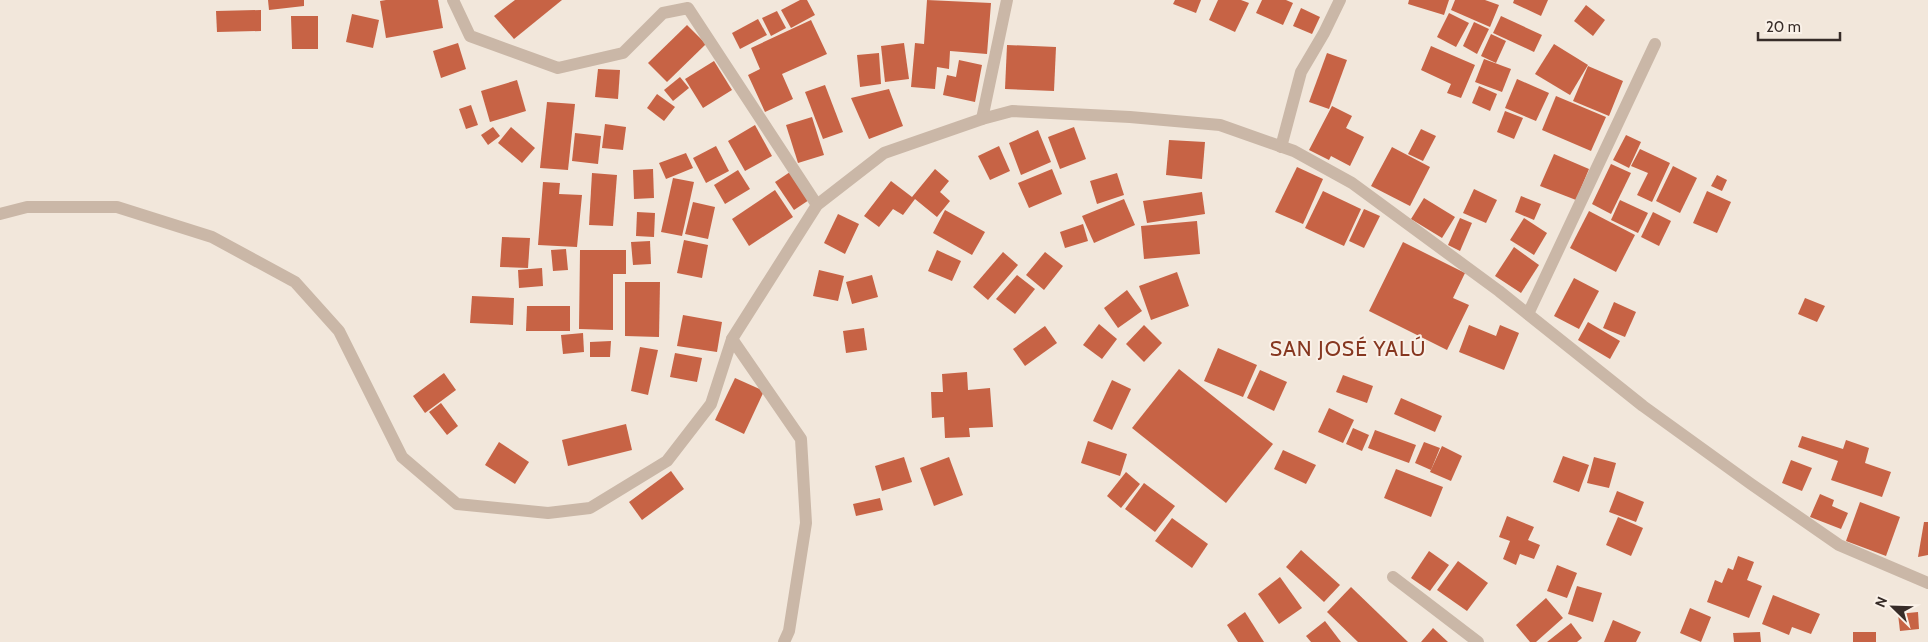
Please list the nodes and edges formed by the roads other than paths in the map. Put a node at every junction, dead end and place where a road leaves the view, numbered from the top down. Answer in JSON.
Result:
{"nodes":[{"id":1,"x":453,"y":0,"type":"edge"},
{"id":2,"x":1007,"y":0,"type":"edge"},
{"id":3,"x":1340,"y":0,"type":"edge"},
{"id":4,"x":1655,"y":44,"type":"dead end"},
{"id":5,"x":982,"y":120,"type":"junction"},
{"id":6,"x":1281,"y":147,"type":"junction"},
{"id":7,"x":818,"y":205,"type":"junction"},
{"id":8,"x":0,"y":214,"type":"edge"},
{"id":9,"x":1528,"y":314,"type":"junction"},
{"id":10,"x":732,"y":340,"type":"junction"},
{"id":11,"x":1393,"y":577,"type":"dead end"},
{"id":12,"x":1928,"y":582,"type":"edge"},
{"id":13,"x":784,"y":642,"type":"edge"},
{"id":14,"x":1478,"y":642,"type":"edge"}],
"edges":[{"from":1,"to":7,"type":"street"},
{"from":2,"to":5,"type":"street"},
{"from":3,"to":6,"type":"street"},
{"from":4,"to":9,"type":"street"},
{"from":5,"to":6,"type":"street"},
{"from":5,"to":7,"type":"street"},
{"from":6,"to":9,"type":"street"},
{"from":7,"to":10,"type":"street"},
{"from":8,"to":10,"type":"street"},
{"from":9,"to":12,"type":"street"},
{"from":10,"to":13,"type":"street"},
{"from":11,"to":14,"type":"street"}]}
